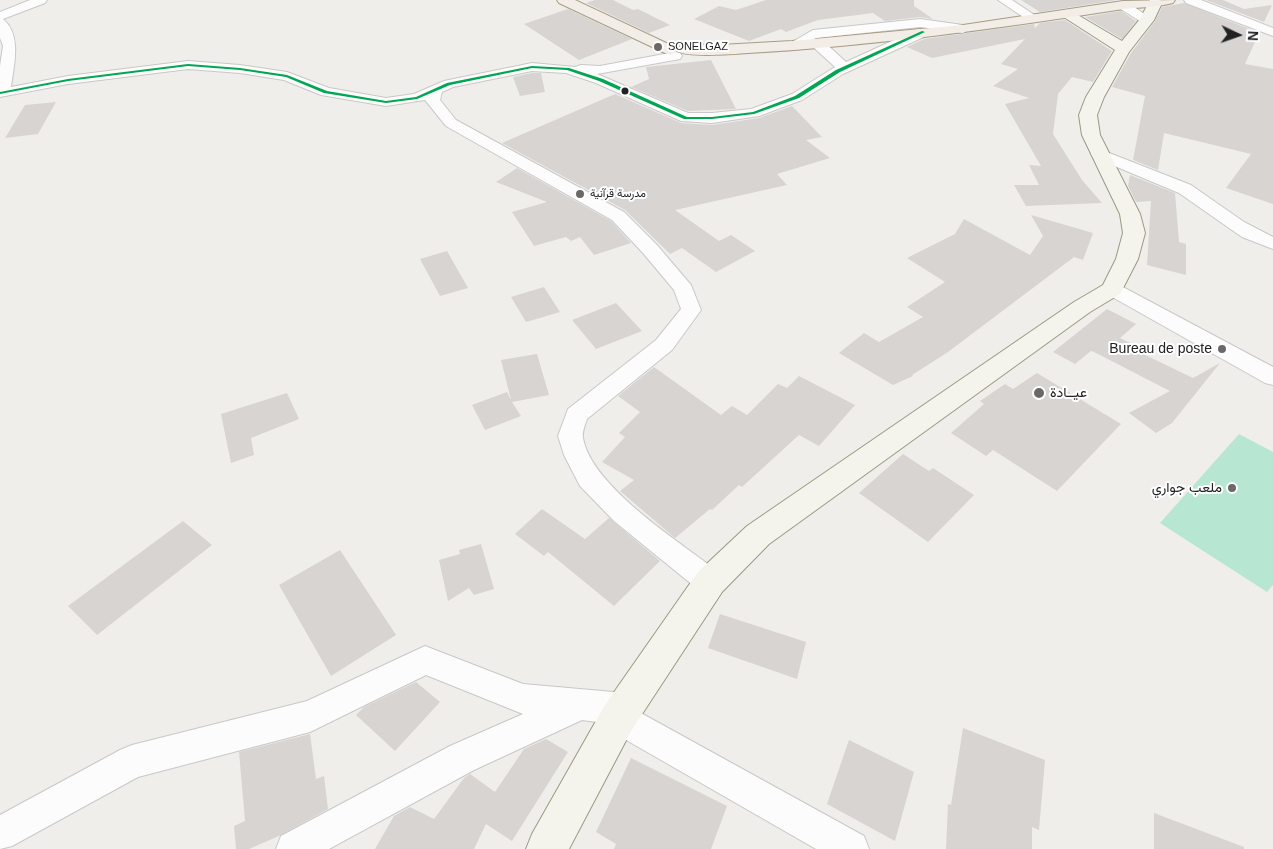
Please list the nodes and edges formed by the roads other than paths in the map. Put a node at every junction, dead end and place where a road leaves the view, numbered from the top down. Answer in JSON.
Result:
{"nodes":[{"id":1,"x":41,"y":0,"type":"edge"},
{"id":2,"x":564,"y":0,"type":"edge"},
{"id":3,"x":1004,"y":0,"type":"edge"},
{"id":4,"x":1190,"y":0,"type":"edge"},
{"id":5,"x":1161,"y":2,"type":"edge"},
{"id":6,"x":1123,"y":5,"type":"junction"},
{"id":7,"x":1066,"y":14,"type":"junction"},
{"id":8,"x":0,"y":16,"type":"edge"},
{"id":9,"x":1033,"y":18,"type":"junction"},
{"id":10,"x":1147,"y":20,"type":"junction"},
{"id":11,"x":0,"y":22,"type":"edge"},
{"id":12,"x":963,"y":29,"type":"junction"},
{"id":13,"x":923,"y":32,"type":"junction"},
{"id":14,"x":1273,"y":32,"type":"edge"},
{"id":15,"x":817,"y":43,"type":"junction"},
{"id":16,"x":792,"y":46,"type":"junction"},
{"id":17,"x":1124,"y":49,"type":"junction"},
{"id":18,"x":677,"y":52,"type":"junction"},
{"id":19,"x":844,"y":68,"type":"junction"},
{"id":20,"x":600,"y":75,"type":"junction"},
{"id":21,"x":436,"y":89,"type":"junction"},
{"id":22,"x":2,"y":92,"type":"edge"},
{"id":23,"x":386,"y":102,"type":"junction"},
{"id":24,"x":441,"y":113,"type":"junction"},
{"id":25,"x":1099,"y":154,"type":"junction"},
{"id":26,"x":1270,"y":241,"type":"edge"},
{"id":27,"x":1112,"y":289,"type":"junction"},
{"id":28,"x":1273,"y":377,"type":"edge"},
{"id":29,"x":710,"y":582,"type":"junction"},
{"id":30,"x":582,"y":705,"type":"junction"},
{"id":31,"x":622,"y":713,"type":"junction"},
{"id":32,"x":0,"y":834,"type":"edge"},
{"id":33,"x":294,"y":849,"type":"edge"},
{"id":34,"x":547,"y":849,"type":"edge"},
{"id":35,"x":851,"y":849,"type":"edge"}],
"edges":[{"from":1,"to":8,"type":"street"},
{"from":2,"to":18,"type":"main road"},
{"from":3,"to":9,"type":"street"},
{"from":4,"to":14,"type":"street"},
{"from":5,"to":6,"type":"main road"},
{"from":5,"to":10,"type":"street"},
{"from":6,"to":7,"type":"main road"},
{"from":6,"to":10,"type":"street"},
{"from":7,"to":9,"type":"main road"},
{"from":7,"to":17,"type":"street"},
{"from":9,"to":12,"type":"main road"},
{"from":10,"to":17,"type":"street"},
{"from":11,"to":22,"type":"street"},
{"from":12,"to":13,"type":"main road"},
{"from":12,"to":16,"type":"street"},
{"from":13,"to":15,"type":"main road"},
{"from":13,"to":19,"type":"street"},
{"from":15,"to":16,"type":"main road"},
{"from":15,"to":19,"type":"street"},
{"from":16,"to":18,"type":"main road"},
{"from":17,"to":25,"type":"street"},
{"from":18,"to":20,"type":"street"},
{"from":19,"to":20,"type":"street"},
{"from":20,"to":21,"type":"street"},
{"from":21,"to":23,"type":"street"},
{"from":21,"to":24,"type":"street"},
{"from":22,"to":23,"type":"street"},
{"from":23,"to":24,"type":"street"},
{"from":24,"to":29,"type":"street"},
{"from":25,"to":26,"type":"street"},
{"from":25,"to":27,"type":"street"},
{"from":27,"to":28,"type":"street"},
{"from":27,"to":29,"type":"street"},
{"from":29,"to":31,"type":"street"},
{"from":30,"to":31,"type":"street"},
{"from":30,"to":32,"type":"street"},
{"from":30,"to":33,"type":"street"},
{"from":31,"to":34,"type":"street"},
{"from":31,"to":35,"type":"street"}]}
